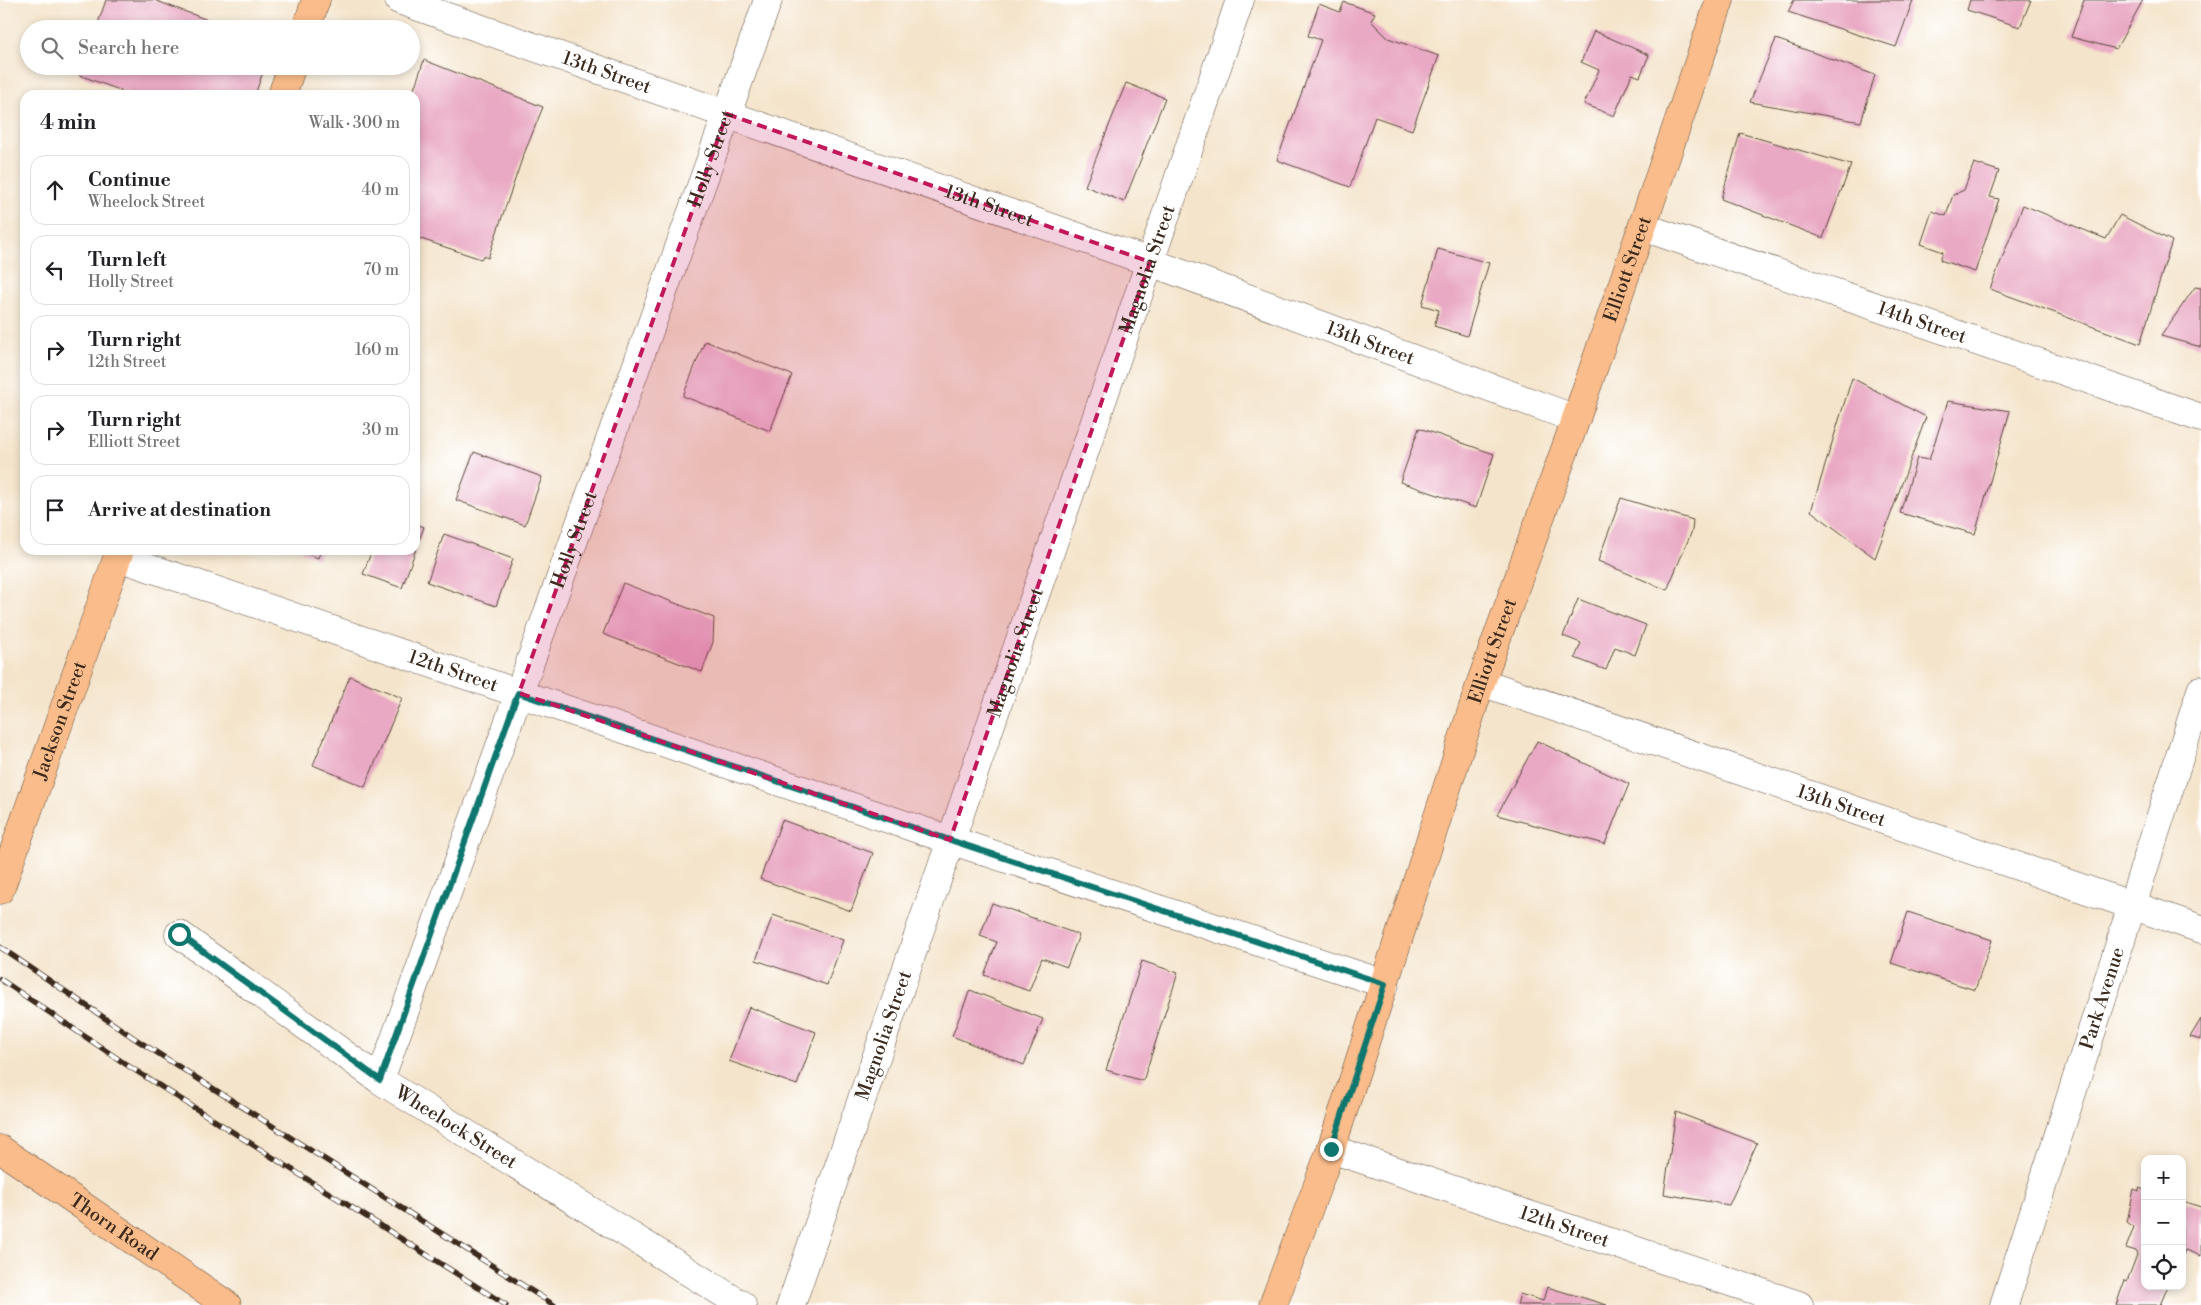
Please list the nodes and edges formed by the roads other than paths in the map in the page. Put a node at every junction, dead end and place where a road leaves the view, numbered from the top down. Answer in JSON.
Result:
{"nodes":[{"id":1,"x":316,"y":0,"type":"edge"},
{"id":2,"x":399,"y":0,"type":"edge"},
{"id":3,"x":768,"y":0,"type":"edge"},
{"id":4,"x":1240,"y":0,"type":"edge"},
{"id":5,"x":1720,"y":0,"type":"edge"},
{"id":6,"x":309,"y":20,"type":"edge"},
{"id":7,"x":289,"y":75,"type":"edge"},
{"id":8,"x":284,"y":90,"type":"edge"},
{"id":9,"x":727,"y":114,"type":"junction"},
{"id":10,"x":1643,"y":227,"type":"junction"},
{"id":11,"x":1150,"y":262,"type":"junction"},
{"id":12,"x":2201,"y":418,"type":"edge"},
{"id":13,"x":1576,"y":420,"type":"junction"},
{"id":14,"x":118,"y":555,"type":"edge"},
{"id":15,"x":125,"y":555,"type":"edge"},
{"id":16,"x":1481,"y":682,"type":"junction"},
{"id":17,"x":2201,"y":690,"type":"edge"},
{"id":18,"x":518,"y":693,"type":"junction"},
{"id":19,"x":950,"y":840,"type":"junction"},
{"id":20,"x":0,"y":890,"type":"edge"},
{"id":21,"x":2132,"y":905,"type":"junction"},
{"id":22,"x":2201,"y":929,"type":"edge"},
{"id":23,"x":179,"y":934,"type":"dead end"},
{"id":24,"x":1385,"y":984,"type":"junction"},
{"id":25,"x":380,"y":1080,"type":"junction"},
{"id":26,"x":0,"y":1149,"type":"edge"},
{"id":27,"x":1331,"y":1149,"type":"junction"},
{"id":28,"x":227,"y":1305,"type":"edge"},
{"id":29,"x":742,"y":1305,"type":"edge"},
{"id":30,"x":791,"y":1305,"type":"edge"},
{"id":31,"x":1274,"y":1305,"type":"edge"},
{"id":32,"x":1799,"y":1305,"type":"edge"},
{"id":33,"x":2004,"y":1305,"type":"edge"}],
"edges":[{"from":1,"to":6,"type":"main road"},
{"from":2,"to":9,"type":"street","name":"13th Street"},
{"from":3,"to":9,"type":"street","name":"Holly Street"},
{"from":4,"to":11,"type":"street","name":"Magnolia Street"},
{"from":5,"to":10,"type":"main road","name":"Elliott Street"},
{"from":7,"to":8,"type":"main road"},
{"from":9,"to":11,"type":"street","name":"13th Street"},
{"from":9,"to":18,"type":"street","name":"Holly Street"},
{"from":10,"to":12,"type":"street","name":"14th Street"},
{"from":10,"to":13,"type":"main road","name":"Elliott Street"},
{"from":11,"to":13,"type":"street","name":"13th Street"},
{"from":11,"to":19,"type":"street","name":"Magnolia Street"},
{"from":13,"to":16,"type":"main road","name":"Elliott Street"},
{"from":14,"to":20,"type":"main road","name":"Jackson Street"},
{"from":15,"to":18,"type":"street","name":"12th Street"},
{"from":16,"to":21,"type":"street","name":"13th Street"},
{"from":16,"to":24,"type":"main road","name":"Elliott Street"},
{"from":17,"to":21,"type":"street","name":"Park Avenue"},
{"from":18,"to":19,"type":"street","name":"12th Street"},
{"from":18,"to":25,"type":"street","name":"Holly Street"},
{"from":19,"to":24,"type":"street","name":"12th Street"},
{"from":19,"to":30,"type":"street","name":"Magnolia Street"},
{"from":21,"to":22,"type":"street","name":"13th Street"},
{"from":21,"to":33,"type":"street","name":"Park Avenue"},
{"from":23,"to":25,"type":"street","name":"Wheelock Street"},
{"from":24,"to":27,"type":"main road","name":"Elliott Street"},
{"from":25,"to":29,"type":"street","name":"Wheelock Street"},
{"from":26,"to":28,"type":"main road","name":"Thorn Road"},
{"from":27,"to":31,"type":"main road","name":"Elliott Street"},
{"from":27,"to":32,"type":"street","name":"12th Street"}]}
